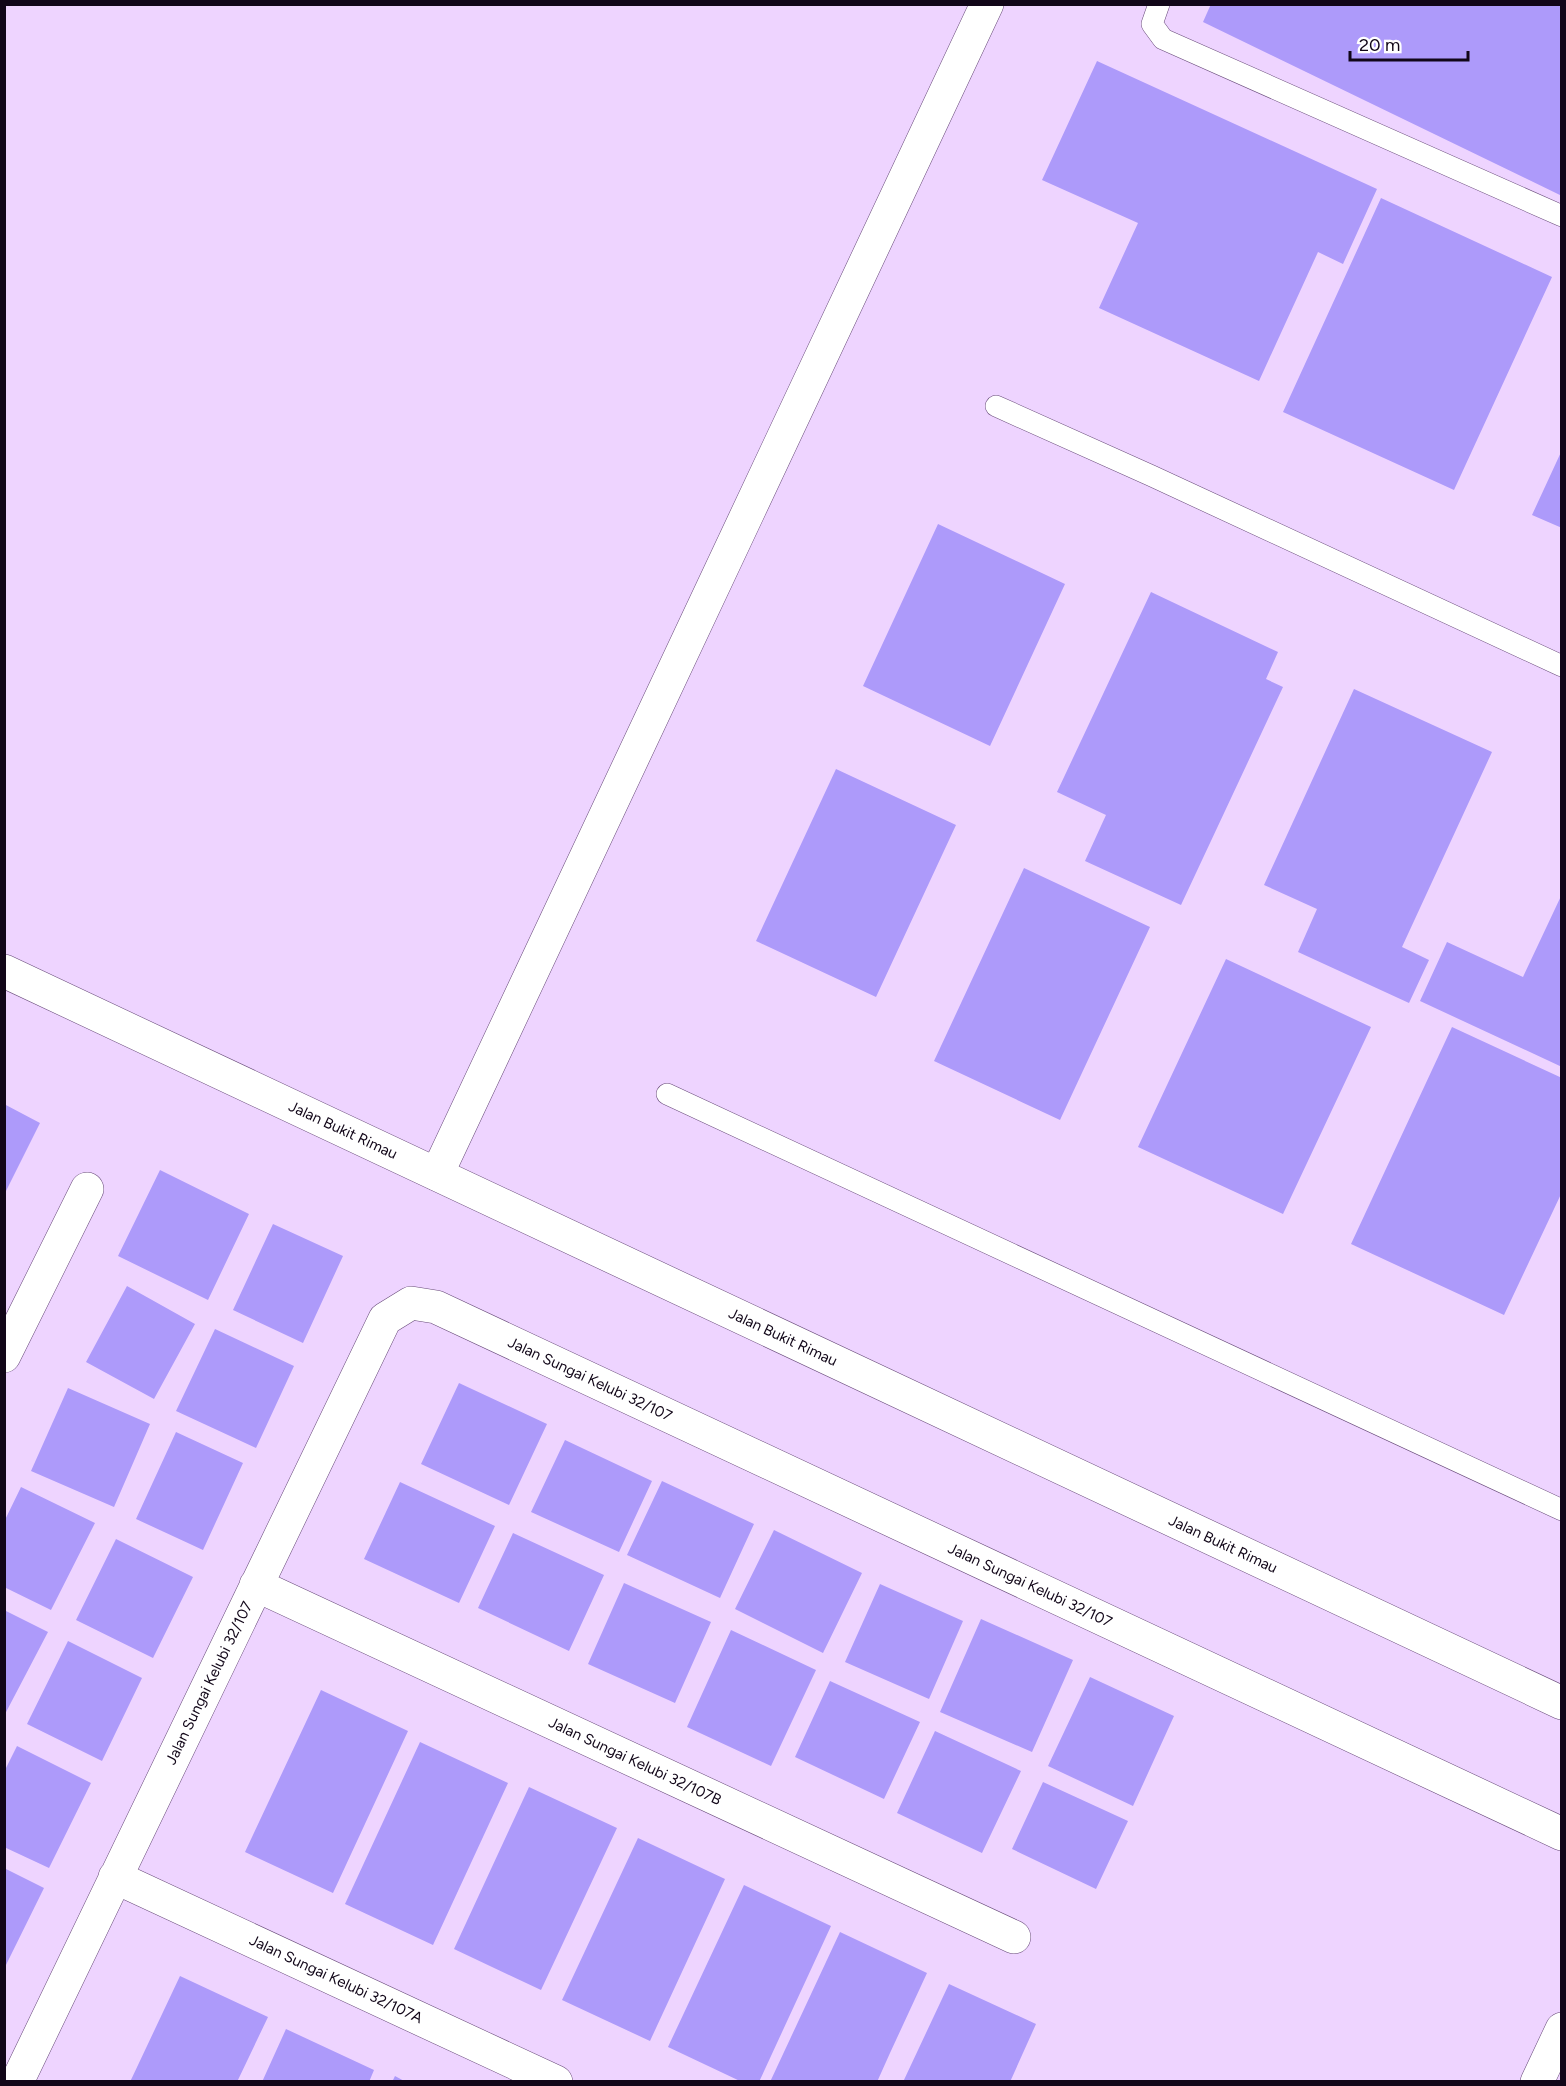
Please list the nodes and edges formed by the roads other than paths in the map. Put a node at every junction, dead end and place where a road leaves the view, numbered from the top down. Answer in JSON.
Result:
{"nodes":[{"id":1,"x":987,"y":4,"type":"edge"},
{"id":2,"x":1159,"y":4,"type":"edge"},
{"id":3,"x":1562,"y":216,"type":"edge"},
{"id":4,"x":996,"y":406,"type":"dead end"},
{"id":5,"x":1562,"y":666,"type":"edge"},
{"id":6,"x":4,"y":971,"type":"edge"},
{"id":7,"x":667,"y":1094,"type":"dead end"},
{"id":8,"x":437,"y":1174,"type":"junction"},
{"id":9,"x":87,"y":1189,"type":"dead end"},
{"id":10,"x":4,"y":1356,"type":"edge"},
{"id":11,"x":1562,"y":1510,"type":"edge"},
{"id":12,"x":256,"y":1586,"type":"junction"},
{"id":13,"x":1562,"y":1703,"type":"edge"},
{"id":14,"x":1562,"y":1834,"type":"edge"},
{"id":15,"x":115,"y":1877,"type":"junction"},
{"id":16,"x":1014,"y":1937,"type":"dead end"},
{"id":17,"x":1562,"y":2029,"type":"edge"},
{"id":18,"x":17,"y":2082,"type":"edge"},
{"id":19,"x":556,"y":2082,"type":"edge"},
{"id":20,"x":1537,"y":2082,"type":"edge"}],
"edges":[{"from":1,"to":8,"type":"street"},
{"from":2,"to":3,"type":"lane"},
{"from":4,"to":5,"type":"lane"},
{"from":6,"to":8,"type":"street","name":"Jalan Bukit Rimau"},
{"from":7,"to":11,"type":"lane"},
{"from":8,"to":13,"type":"street","name":"Jalan Bukit Rimau"},
{"from":9,"to":10,"type":"street"},
{"from":12,"to":14,"type":"street","name":"Jalan Sungai Kelubi 32/107"},
{"from":12,"to":15,"type":"street","name":"Jalan Sungai Kelubi 32/107"},
{"from":12,"to":16,"type":"street","name":"Jalan Sungai Kelubi 32/107B"},
{"from":15,"to":18,"type":"street","name":"Jalan Sungai Kelubi 32/107"},
{"from":15,"to":19,"type":"street","name":"Jalan Sungai Kelubi 32/107A"},
{"from":17,"to":20,"type":"street"}]}
